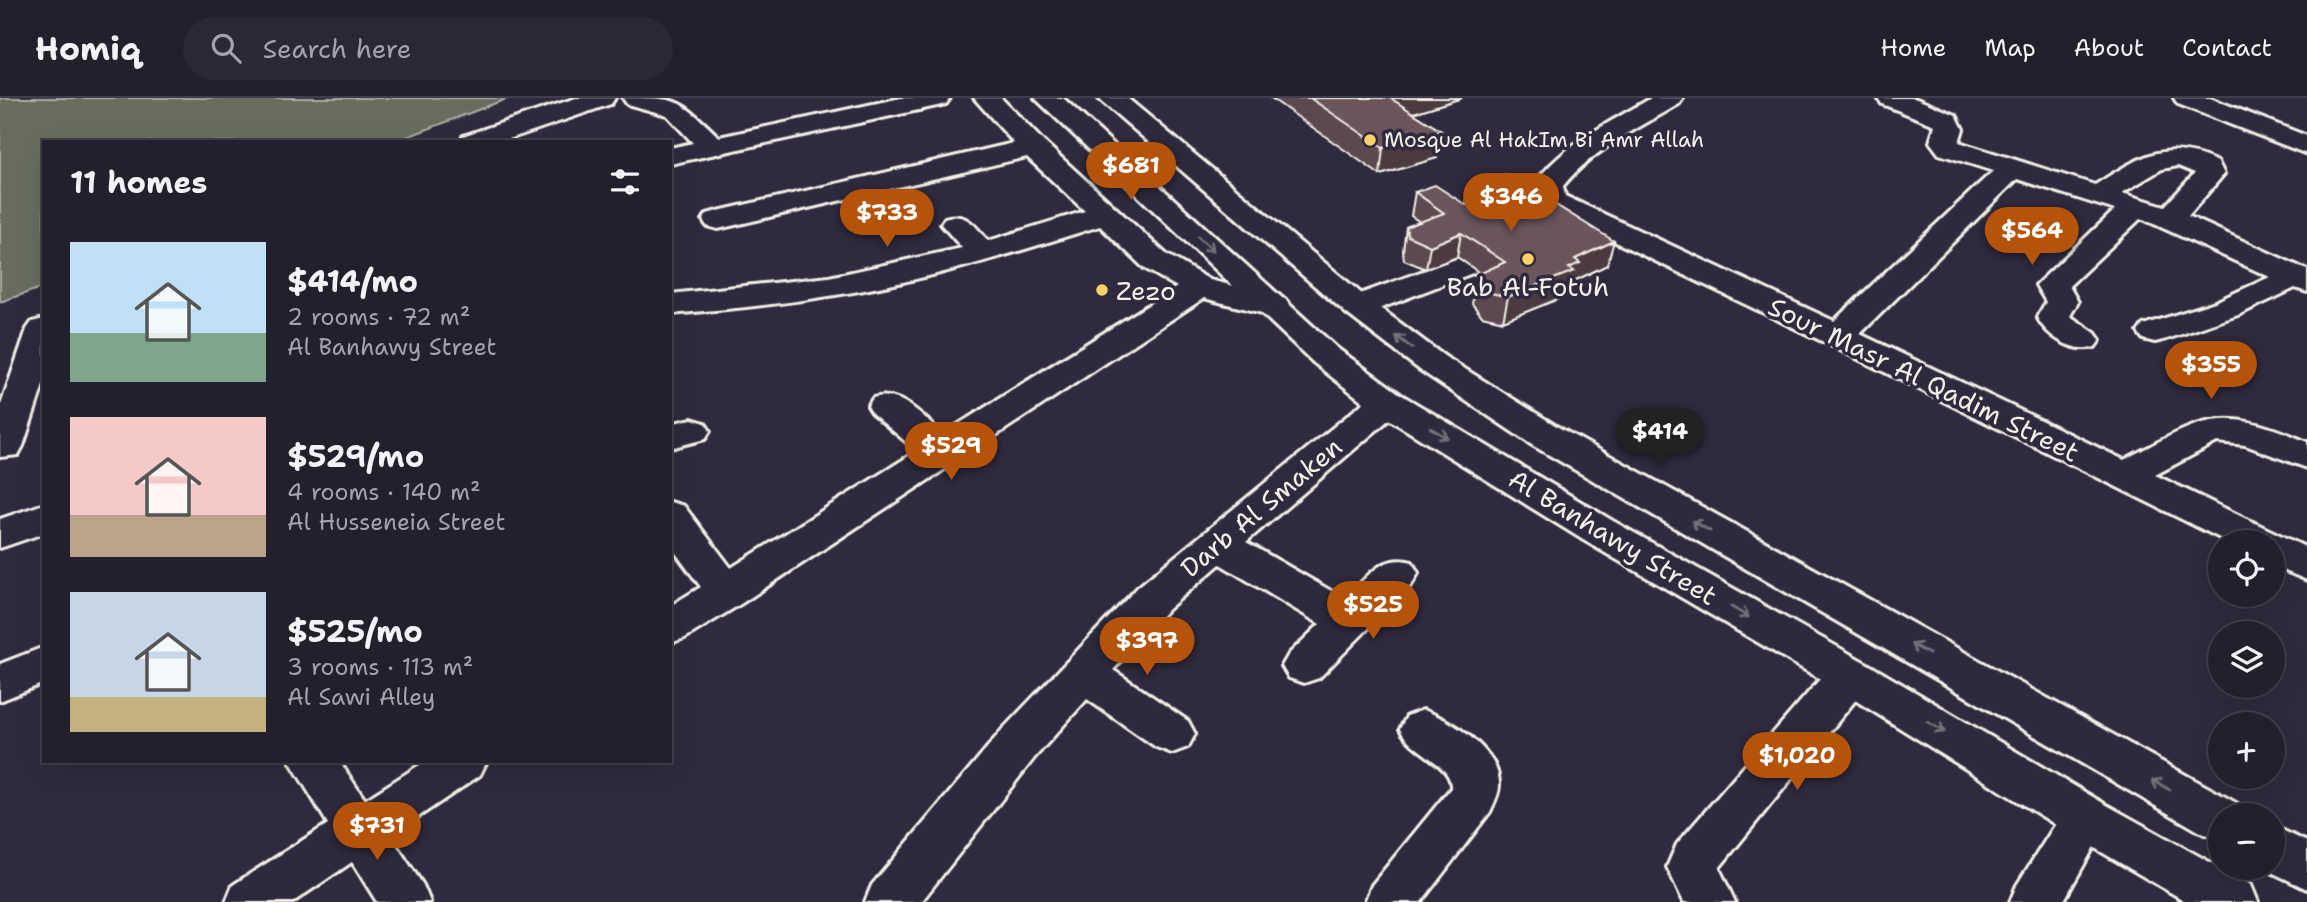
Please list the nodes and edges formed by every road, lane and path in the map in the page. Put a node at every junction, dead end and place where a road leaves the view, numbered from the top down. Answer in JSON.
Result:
{"nodes":[{"id":1,"x":602,"y":98,"type":"edge"},
{"id":2,"x":636,"y":98,"type":"edge"},
{"id":3,"x":937,"y":98,"type":"edge"},
{"id":4,"x":987,"y":98,"type":"edge"},
{"id":5,"x":1048,"y":98,"type":"edge"},
{"id":6,"x":1111,"y":98,"type":"edge"},
{"id":7,"x":1670,"y":98,"type":"edge"},
{"id":8,"x":1891,"y":98,"type":"edge"},
{"id":9,"x":2187,"y":98,"type":"edge"},
{"id":10,"x":479,"y":140,"type":"edge"},
{"id":11,"x":2307,"y":146,"type":"edge"},
{"id":12,"x":713,"y":147,"type":"junction"},
{"id":13,"x":1033,"y":147,"type":"junction"},
{"id":14,"x":672,"y":156,"type":"edge"},
{"id":15,"x":2012,"y":168,"type":"junction"},
{"id":16,"x":2100,"y":194,"type":"junction"},
{"id":17,"x":2136,"y":206,"type":"junction"},
{"id":18,"x":1107,"y":214,"type":"junction"},
{"id":19,"x":1587,"y":218,"type":"junction"},
{"id":20,"x":2170,"y":219,"type":"junction"},
{"id":21,"x":718,"y":220,"type":"dead end"},
{"id":22,"x":956,"y":224,"type":"dead end"},
{"id":23,"x":1553,"y":230,"type":"edge"},
{"id":24,"x":982,"y":252,"type":"junction"},
{"id":25,"x":1467,"y":264,"type":"edge"},
{"id":26,"x":2301,"y":279,"type":"edge"},
{"id":27,"x":1199,"y":286,"type":"junction"},
{"id":28,"x":672,"y":304,"type":"edge"},
{"id":29,"x":1275,"y":306,"type":"junction"},
{"id":30,"x":1357,"y":306,"type":"junction"},
{"id":31,"x":2155,"y":332,"type":"dead end"},
{"id":32,"x":42,"y":333,"type":"edge"},
{"id":33,"x":1838,"y":336,"type":"junction"},
{"id":34,"x":2083,"y":340,"type":"dead end"},
{"id":35,"x":23,"y":375,"type":"edge"},
{"id":36,"x":1387,"y":402,"type":"junction"},
{"id":37,"x":886,"y":406,"type":"dead end"},
{"id":38,"x":5,"y":446,"type":"dead end"},
{"id":39,"x":943,"y":453,"type":"junction"},
{"id":40,"x":2307,"y":456,"type":"edge"},
{"id":41,"x":2123,"y":476,"type":"junction"},
{"id":42,"x":42,"y":519,"type":"edge"},
{"id":43,"x":672,"y":519,"type":"edge"},
{"id":44,"x":2236,"y":530,"type":"edge"},
{"id":45,"x":0,"y":534,"type":"edge"},
{"id":46,"x":1217,"y":544,"type":"junction"},
{"id":47,"x":2285,"y":554,"type":"edge"},
{"id":48,"x":2307,"y":565,"type":"edge"},
{"id":49,"x":1398,"y":573,"type":"dead end"},
{"id":50,"x":727,"y":592,"type":"junction"},
{"id":51,"x":1349,"y":621,"type":"junction"},
{"id":52,"x":672,"y":626,"type":"edge"},
{"id":53,"x":42,"y":665,"type":"edge"},
{"id":54,"x":1304,"y":666,"type":"dead end"},
{"id":55,"x":1084,"y":673,"type":"junction"},
{"id":56,"x":1850,"y":675,"type":"junction"},
{"id":57,"x":0,"y":683,"type":"edge"},
{"id":58,"x":1423,"y":729,"type":"dead end"},
{"id":59,"x":1172,"y":734,"type":"dead end"},
{"id":60,"x":314,"y":763,"type":"edge"},
{"id":61,"x":461,"y":763,"type":"edge"},
{"id":62,"x":2208,"y":812,"type":"edge"},
{"id":63,"x":2086,"y":818,"type":"junction"},
{"id":64,"x":360,"y":831,"type":"junction"},
{"id":65,"x":2285,"y":855,"type":"edge"},
{"id":66,"x":2307,"y":867,"type":"edge"},
{"id":67,"x":251,"y":902,"type":"edge"},
{"id":68,"x":405,"y":902,"type":"edge"},
{"id":69,"x":891,"y":902,"type":"edge"},
{"id":70,"x":1390,"y":902,"type":"edge"},
{"id":71,"x":1710,"y":902,"type":"edge"},
{"id":72,"x":2035,"y":902,"type":"edge"},
{"id":73,"x":2233,"y":902,"type":"edge"}],
"edges":[{"from":1,"to":10,"type":"street"},
{"from":2,"to":12,"type":"street"},
{"from":3,"to":12,"type":"street"},
{"from":4,"to":13,"type":"street"},
{"from":5,"to":29,"type":"street","name":"Al Banhawy Street","one_way":true},
{"from":6,"to":30,"type":"street","name":"Al Banhawy Street"},
{"from":7,"to":19,"type":"street","name":"Sour Masr Al Qadim Street"},
{"from":8,"to":15,"type":"street"},
{"from":9,"to":11,"type":"street"},
{"from":12,"to":14,"type":"street"},
{"from":13,"to":18,"type":"street"},
{"from":13,"to":21,"type":"street"},
{"from":15,"to":16,"type":"street"},
{"from":15,"to":33,"type":"street"},
{"from":16,"to":17,"type":"street"},
{"from":16,"to":20,"type":"street"},
{"from":17,"to":20,"type":"street"},
{"from":17,"to":34,"type":"street"},
{"from":18,"to":24,"type":"street"},
{"from":18,"to":27,"type":"street"},
{"from":19,"to":23,"type":"street"},
{"from":19,"to":33,"type":"street","name":"Sour Masr Al Qadim Street"},
{"from":20,"to":26,"type":"street"},
{"from":22,"to":24,"type":"street"},
{"from":24,"to":28,"type":"street"},
{"from":25,"to":30,"type":"street"},
{"from":26,"to":31,"type":"street"},
{"from":27,"to":29,"type":"street"},
{"from":27,"to":39,"type":"street"},
{"from":29,"to":36,"type":"street","name":"Al Banhawy Street"},
{"from":62,"to":30,"type":"street","name":"Al Banhawy Street","one_way":true},
{"from":32,"to":35,"type":"street"},
{"from":33,"to":41,"type":"street","name":"Sour Masr Al Qadim Street"},
{"from":35,"to":38,"type":"street"},
{"from":36,"to":46,"type":"street","name":"Darb Al Smaken"},
{"from":36,"to":56,"type":"street","name":"Al Banhawy Street","one_way":true},
{"from":37,"to":39,"type":"street"},
{"from":39,"to":50,"type":"street"},
{"from":40,"to":41,"type":"street"},
{"from":41,"to":44,"type":"street","name":"Sour Masr Al Qadim Street"},
{"from":42,"to":45,"type":"street"},
{"from":43,"to":50,"type":"street"},
{"from":46,"to":51,"type":"street"},
{"from":46,"to":55,"type":"street","name":"Darb Al Smaken"},
{"from":47,"to":48,"type":"street"},
{"from":49,"to":51,"type":"street"},
{"from":50,"to":52,"type":"street"},
{"from":51,"to":54,"type":"street"},
{"from":53,"to":57,"type":"street"},
{"from":55,"to":59,"type":"street"},
{"from":55,"to":69,"type":"street","name":"Darb Al Smaken"},
{"from":56,"to":63,"type":"street","name":"Al Banhawy Street","one_way":true},
{"from":56,"to":71,"type":"street"},
{"from":58,"to":70,"type":"street"},
{"from":60,"to":64,"type":"street"},
{"from":61,"to":64,"type":"street"},
{"from":63,"to":72,"type":"street"},
{"from":63,"to":73,"type":"street","name":"Al Banhawy Street"},
{"from":64,"to":67,"type":"street"},
{"from":64,"to":68,"type":"street"},
{"from":65,"to":66,"type":"street"}]}
